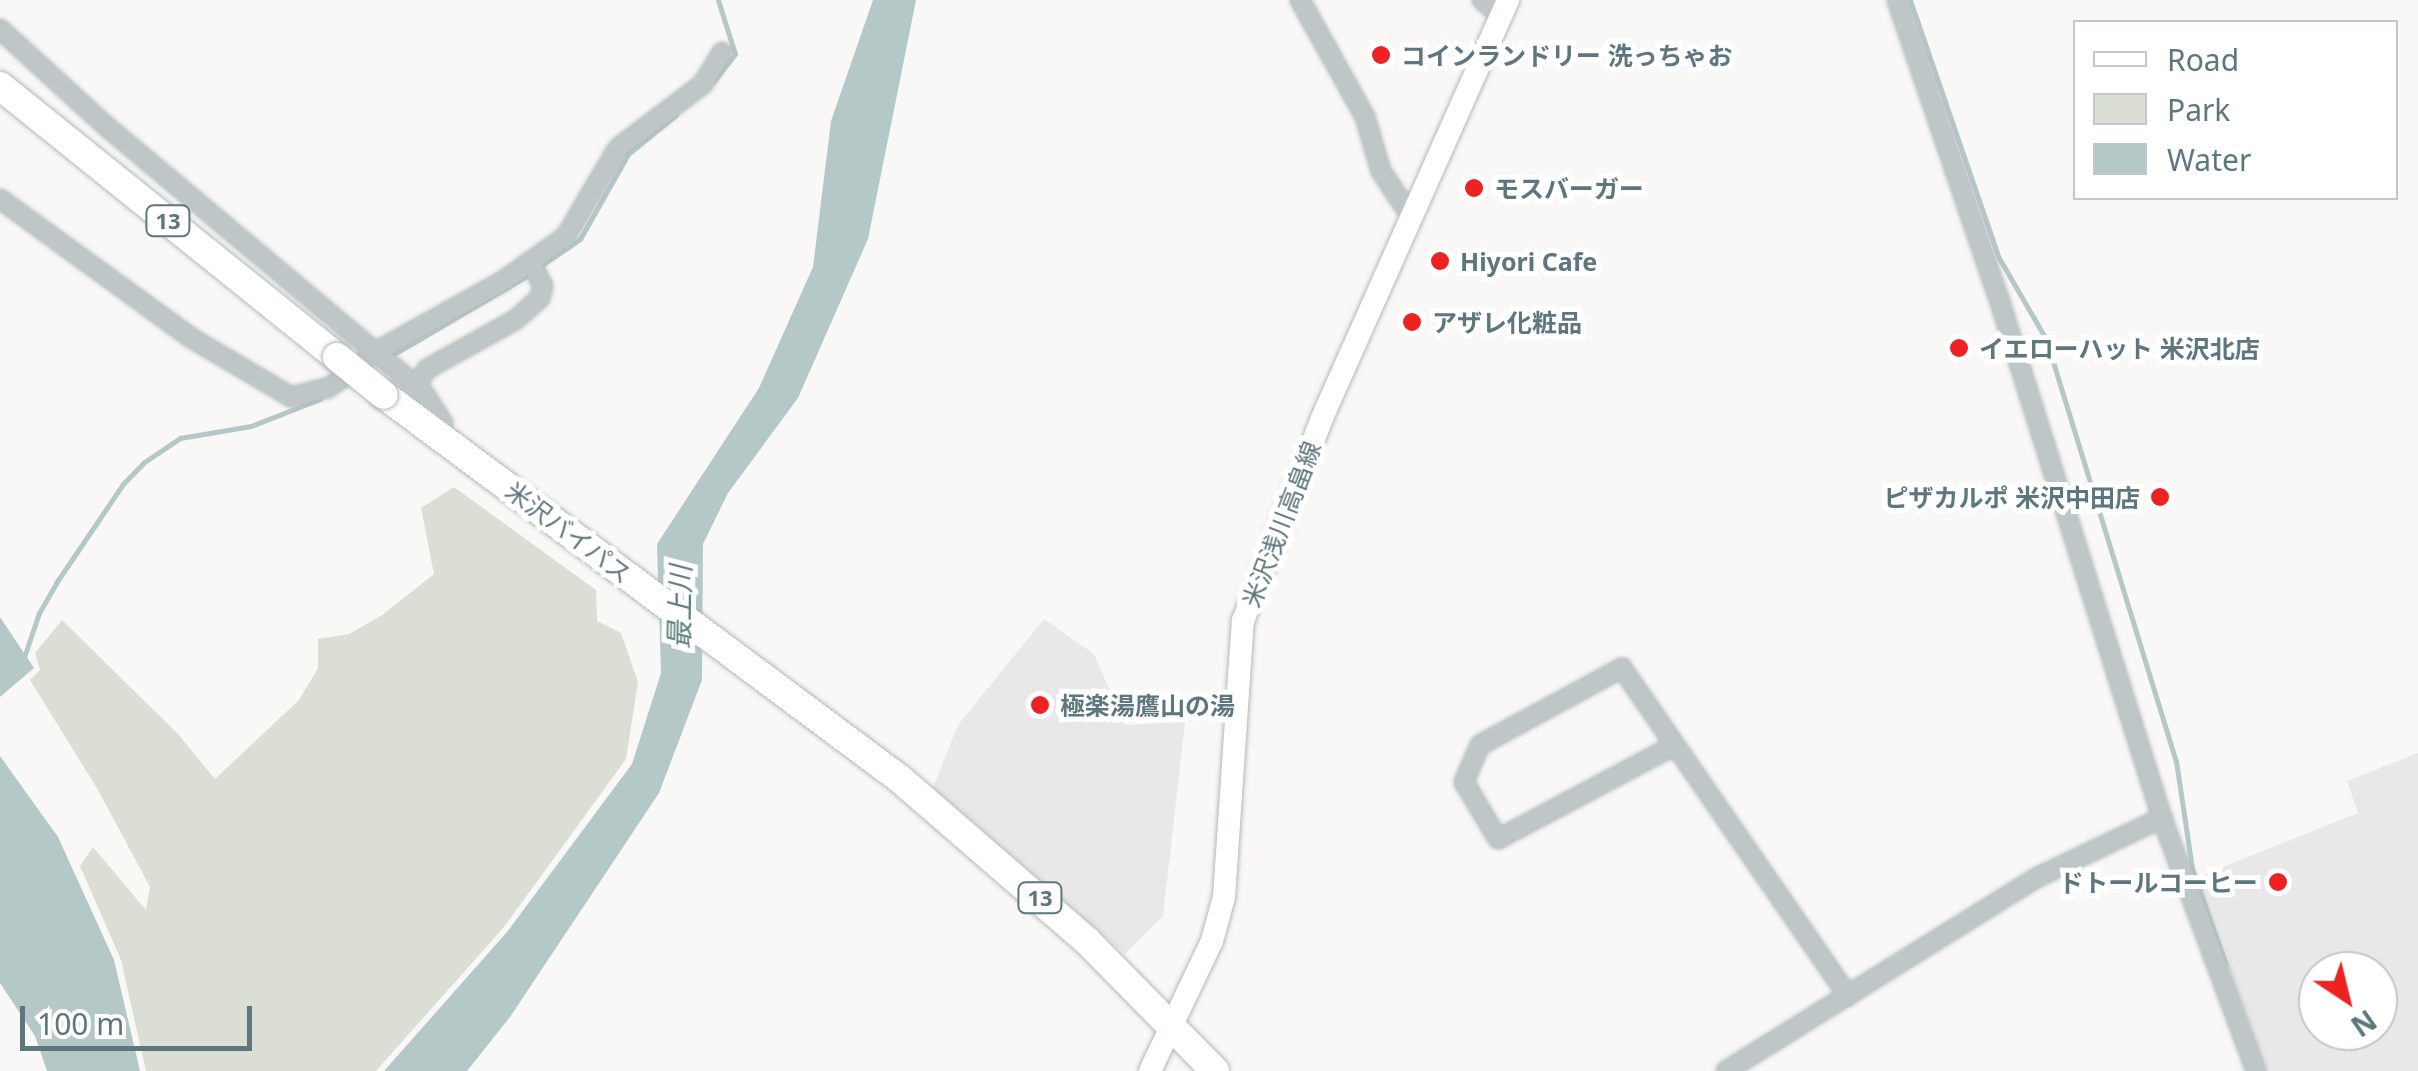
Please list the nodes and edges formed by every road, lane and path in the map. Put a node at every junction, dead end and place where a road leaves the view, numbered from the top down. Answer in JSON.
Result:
{"nodes":[{"id":1,"x":1300,"y":0,"type":"edge"},
{"id":2,"x":1482,"y":0,"type":"edge"},
{"id":3,"x":1897,"y":0,"type":"edge"},
{"id":4,"x":1504,"y":8,"type":"edge"},
{"id":5,"x":2,"y":37,"type":"edge"},
{"id":6,"x":722,"y":52,"type":"dead end"},
{"id":7,"x":0,"y":86,"type":"edge"},
{"id":8,"x":0,"y":198,"type":"edge"},
{"id":9,"x":1410,"y":215,"type":"junction"},
{"id":10,"x":536,"y":269,"type":"junction"},
{"id":11,"x":359,"y":361,"type":"junction"},
{"id":12,"x":402,"y":388,"type":"junction"},
{"id":13,"x":1675,"y":745,"type":"junction"},
{"id":14,"x":2162,"y":818,"type":"junction"},
{"id":15,"x":1848,"y":996,"type":"junction"},
{"id":16,"x":1173,"y":1025,"type":"junction"},
{"id":17,"x":1150,"y":1071,"type":"edge"},
{"id":18,"x":1215,"y":1071,"type":"edge"},
{"id":19,"x":1726,"y":1071,"type":"edge"},
{"id":20,"x":2256,"y":1071,"type":"edge"}],
"edges":[{"from":1,"to":9,"type":"street"},
{"from":2,"to":4,"type":"street"},
{"from":3,"to":14,"type":"street"},
{"from":4,"to":9,"type":"main road","name":"米沢浅川高畠線"},
{"from":5,"to":11,"type":"street"},
{"from":6,"to":10,"type":"street"},
{"from":7,"to":11,"type":"highway","name":"米沢バイパス","number":"13"},
{"from":8,"to":11,"type":"street"},
{"from":9,"to":16,"type":"main road","name":"米沢浅川高畠線"},
{"from":10,"to":11,"type":"street"},
{"from":10,"to":12,"type":"street"},
{"from":11,"to":12,"type":"highway","name":"米沢バイパス","number":"13","bridge":true},
{"from":11,"to":12,"type":"street"},
{"from":12,"to":16,"type":"highway","name":"米沢バイパス","number":"13"},
{"from":13,"to":13,"type":"street"},
{"from":13,"to":15,"type":"street"},
{"from":14,"to":15,"type":"street"},
{"from":14,"to":20,"type":"street"},
{"from":15,"to":19,"type":"street"},
{"from":16,"to":17,"type":"main road","name":"米沢浅川高畠線"},
{"from":16,"to":18,"type":"highway","name":"米沢バイパス","number":"13"}]}
